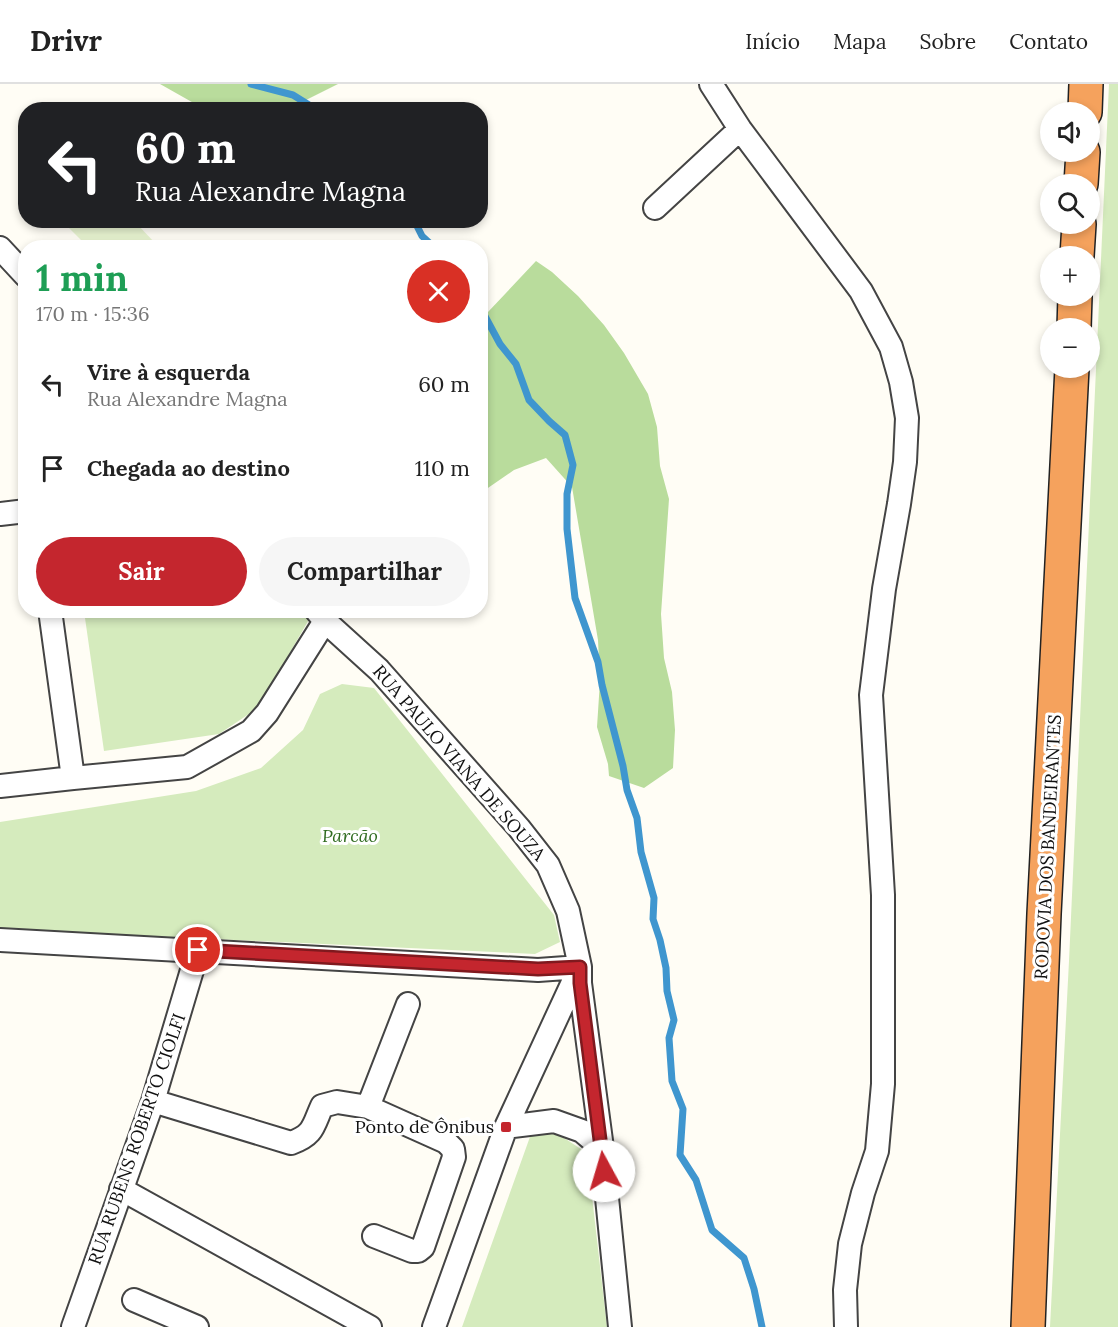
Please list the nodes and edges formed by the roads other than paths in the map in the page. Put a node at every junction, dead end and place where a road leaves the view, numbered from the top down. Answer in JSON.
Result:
{"nodes":[{"id":1,"x":711,"y":84,"type":"edge"},
{"id":2,"x":1086,"y":84,"type":"edge"},
{"id":3,"x":1085,"y":102,"type":"edge"},
{"id":4,"x":740,"y":129,"type":"junction"},
{"id":5,"x":655,"y":208,"type":"dead end"},
{"id":6,"x":0,"y":248,"type":"edge"},
{"id":7,"x":18,"y":267,"type":"edge"},
{"id":8,"x":1071,"y":378,"type":"edge"},
{"id":9,"x":18,"y":512,"type":"edge"},
{"id":10,"x":0,"y":514,"type":"edge"},
{"id":11,"x":51,"y":618,"type":"edge"},
{"id":12,"x":320,"y":618,"type":"edge"},
{"id":13,"x":323,"y":618,"type":"edge"},
{"id":14,"x":73,"y":778,"type":"junction"},
{"id":15,"x":0,"y":786,"type":"edge"},
{"id":16,"x":2,"y":946,"type":"edge"},
{"id":17,"x":198,"y":950,"type":"junction"},
{"id":18,"x":580,"y":967,"type":"junction"},
{"id":19,"x":408,"y":1004,"type":"dead end"},
{"id":20,"x":153,"y":1101,"type":"junction"},
{"id":21,"x":368,"y":1107,"type":"junction"},
{"id":22,"x":506,"y":1127,"type":"junction"},
{"id":23,"x":602,"y":1148,"type":"junction"},
{"id":24,"x":121,"y":1190,"type":"junction"},
{"id":25,"x":374,"y":1236,"type":"dead end"},
{"id":26,"x":134,"y":1300,"type":"dead end"},
{"id":27,"x":73,"y":1327,"type":"edge"},
{"id":28,"x":196,"y":1327,"type":"edge"},
{"id":29,"x":370,"y":1327,"type":"edge"},
{"id":30,"x":434,"y":1327,"type":"edge"},
{"id":31,"x":620,"y":1327,"type":"edge"},
{"id":32,"x":846,"y":1327,"type":"edge"},
{"id":33,"x":1028,"y":1327,"type":"edge"}],
"edges":[{"from":1,"to":4,"type":"street"},
{"from":2,"to":3,"type":"highway"},
{"from":4,"to":5,"type":"street"},
{"from":4,"to":32,"type":"street"},
{"from":6,"to":7,"type":"street"},
{"from":8,"to":33,"type":"highway","name":"RODOVIA DOS BANDEIRANTES"},
{"from":9,"to":10,"type":"street"},
{"from":11,"to":14,"type":"street"},
{"from":12,"to":14,"type":"street"},
{"from":13,"to":18,"type":"street","name":"RUA PAULO VIANA DE SOUZA"},
{"from":14,"to":15,"type":"street"},
{"from":16,"to":17,"type":"street"},
{"from":17,"to":18,"type":"street"},
{"from":17,"to":20,"type":"street","name":"RUA RUBENS ROBERTO CIOLFI"},
{"from":18,"to":22,"type":"street"},
{"from":18,"to":23,"type":"street","name":"RUA PAULO VIANA DE SOUZA"},
{"from":19,"to":21,"type":"street"},
{"from":20,"to":21,"type":"street"},
{"from":20,"to":24,"type":"street","name":"RUA RUBENS ROBERTO CIOLFI"},
{"from":21,"to":25,"type":"street"},
{"from":22,"to":23,"type":"street"},
{"from":22,"to":30,"type":"street"},
{"from":23,"to":31,"type":"street","name":"RUA PAULO VIANA DE SOUZA"},
{"from":24,"to":27,"type":"street","name":"RUA RUBENS ROBERTO CIOLFI"},
{"from":24,"to":29,"type":"street"},
{"from":26,"to":28,"type":"street"}]}
